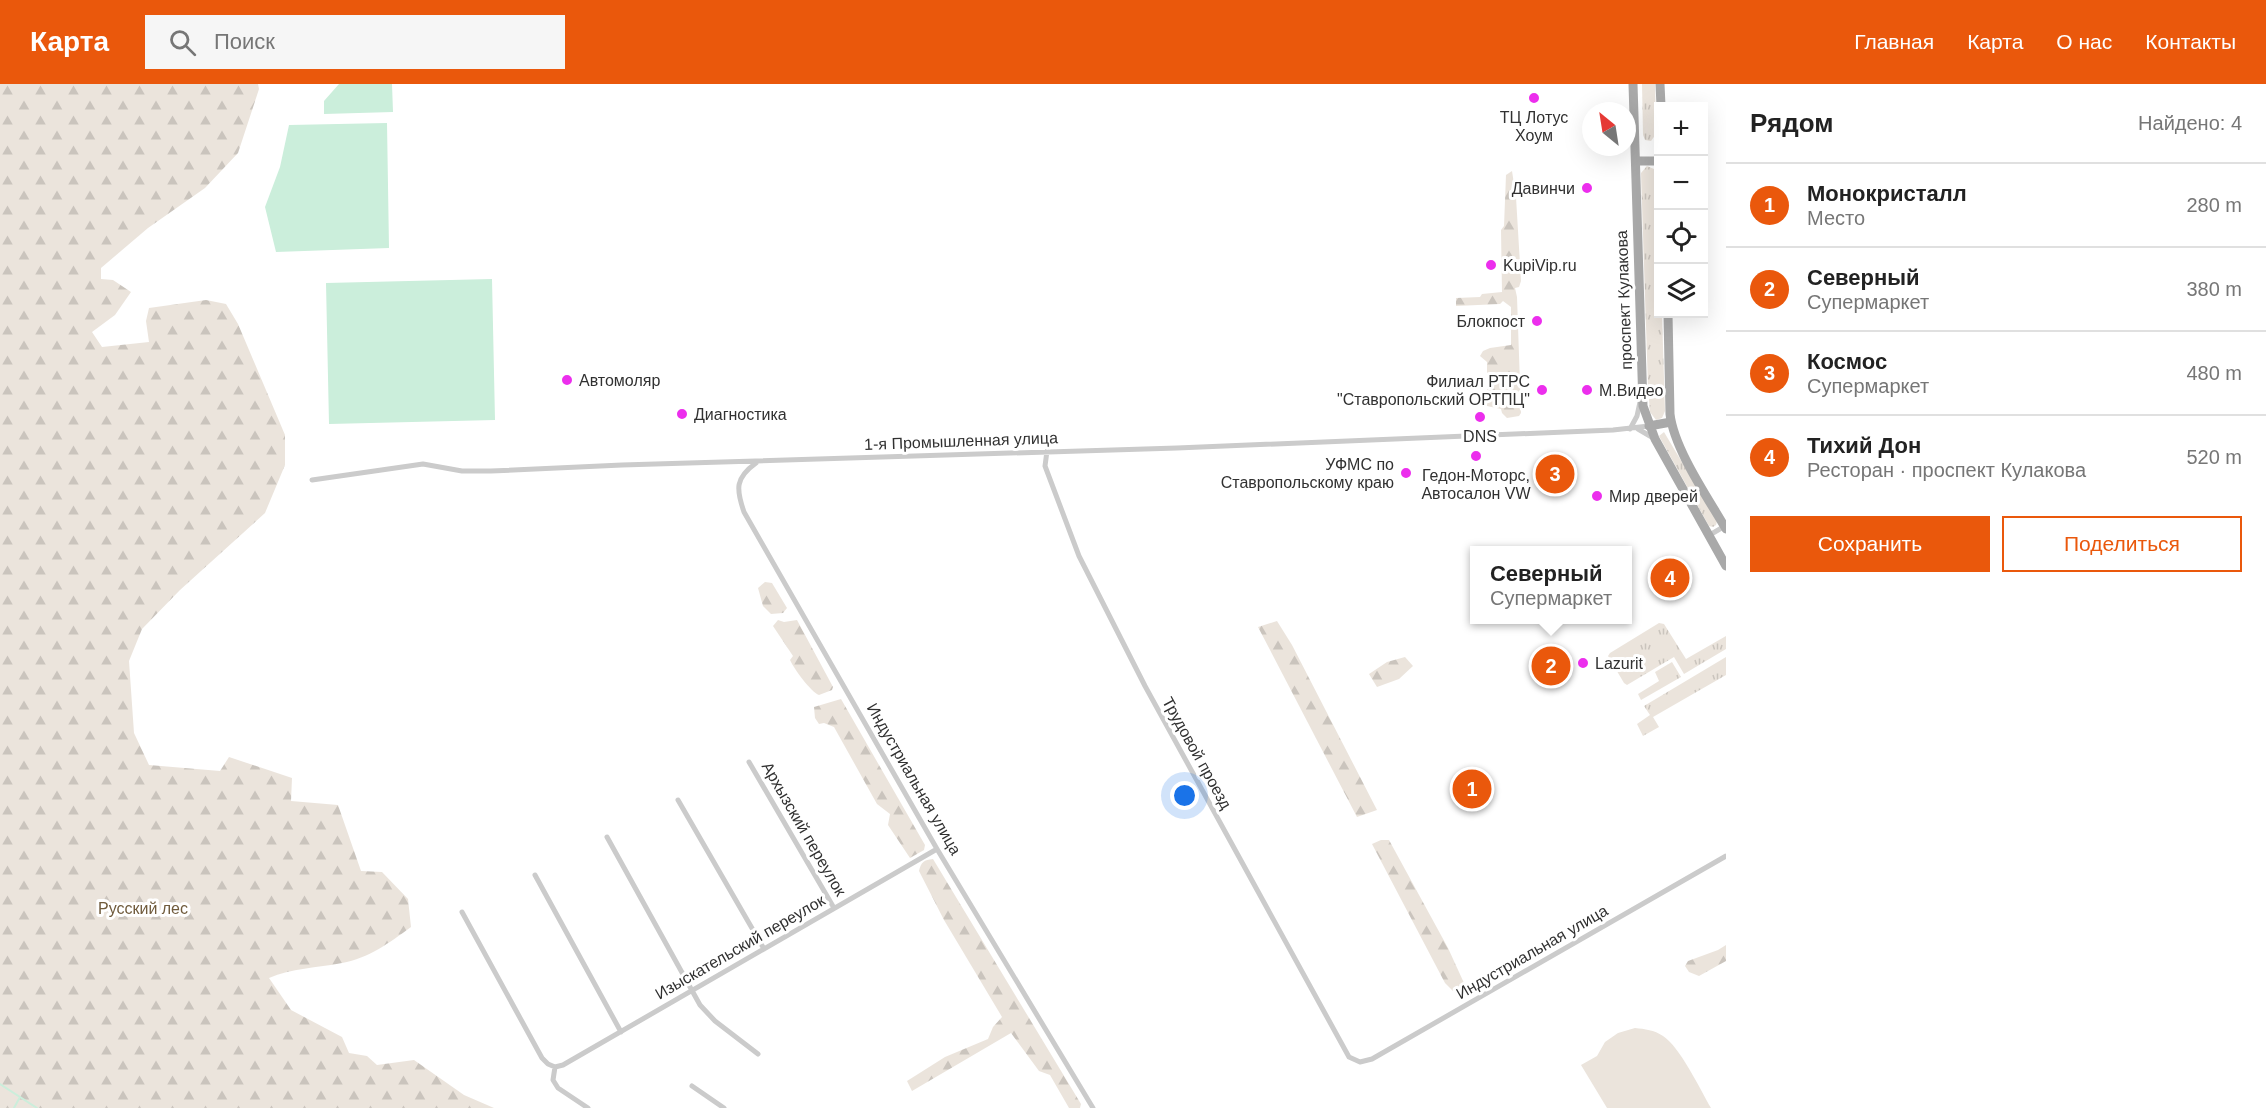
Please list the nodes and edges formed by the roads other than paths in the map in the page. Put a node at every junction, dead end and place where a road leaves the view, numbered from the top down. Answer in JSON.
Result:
{"nodes":[{"id":1,"x":1633,"y":84,"type":"edge"},
{"id":2,"x":1660,"y":84,"type":"edge"},
{"id":3,"x":1661,"y":102,"type":"edge"},
{"id":4,"x":1636,"y":161,"type":"junction"},
{"id":5,"x":1654,"y":161,"type":"edge"},
{"id":6,"x":1668,"y":318,"type":"edge"},
{"id":7,"x":1642,"y":388,"type":"junction"},
{"id":8,"x":1637,"y":416,"type":"junction"},
{"id":9,"x":1671,"y":422,"type":"junction"},
{"id":10,"x":1649,"y":426,"type":"junction"},
{"id":11,"x":1630,"y":429,"type":"junction"},
{"id":12,"x":1638,"y":429,"type":"junction"},
{"id":13,"x":1613,"y":430,"type":"junction"},
{"id":14,"x":1655,"y":439,"type":"junction"},
{"id":15,"x":1047,"y":452,"type":"junction"},
{"id":16,"x":758,"y":462,"type":"junction"},
{"id":17,"x":312,"y":480,"type":"dead end"},
{"id":18,"x":1726,"y":527,"type":"edge"},
{"id":19,"x":1708,"y":536,"type":"junction"},
{"id":20,"x":1726,"y":566,"type":"edge"},
{"id":21,"x":749,"y":762,"type":"dead end"},
{"id":22,"x":678,"y":800,"type":"dead end"},
{"id":23,"x":607,"y":837,"type":"dead end"},
{"id":24,"x":937,"y":849,"type":"junction"},
{"id":25,"x":1726,"y":856,"type":"edge"},
{"id":26,"x":536,"y":875,"type":"dead end"},
{"id":27,"x":834,"y":908,"type":"junction"},
{"id":28,"x":462,"y":912,"type":"dead end"},
{"id":29,"x":764,"y":949,"type":"junction"},
{"id":30,"x":693,"y":989,"type":"junction"},
{"id":31,"x":621,"y":1032,"type":"junction"},
{"id":32,"x":758,"y":1054,"type":"dead end"},
{"id":33,"x":1349,"y":1057,"type":"joint"},
{"id":34,"x":555,"y":1067,"type":"junction"},
{"id":35,"x":692,"y":1086,"type":"dead end"},
{"id":36,"x":588,"y":1108,"type":"edge"},
{"id":37,"x":724,"y":1108,"type":"edge"},
{"id":38,"x":1093,"y":1108,"type":"edge"}],
"edges":[{"from":1,"to":4,"type":"main road","name":"проспект Кулакова"},
{"from":2,"to":3,"type":"main road"},
{"from":4,"to":5,"type":"main road"},
{"from":4,"to":7,"type":"main road","name":"проспект Кулакова"},
{"from":6,"to":9,"type":"main road"},
{"from":7,"to":8,"type":"street"},
{"from":7,"to":10,"type":"main road","name":"проспект Кулакова"},
{"from":8,"to":11,"type":"street"},
{"from":8,"to":13,"type":"street"},
{"from":9,"to":10,"type":"main road"},
{"from":9,"to":18,"type":"main road"},
{"from":10,"to":12,"type":"street","name":"1-я Промышленная улица"},
{"from":10,"to":14,"type":"main road","name":"проспект Кулакова"},
{"from":11,"to":12,"type":"street","name":"1-я Промышленная улица"},
{"from":11,"to":13,"type":"street","name":"1-я Промышленная улица"},
{"from":12,"to":14,"type":"street"},
{"from":13,"to":15,"type":"street","name":"1-я Промышленная улица"},
{"from":14,"to":19,"type":"main road","name":"проспект Кулакова"},
{"from":15,"to":16,"type":"street","name":"1-я Промышленная улица"},
{"from":15,"to":33,"type":"street","name":"Трудовой проезд"},
{"from":16,"to":17,"type":"street","name":"1-я Промышленная улица"},
{"from":16,"to":24,"type":"street","name":"Индустриальная улица"},
{"from":18,"to":19,"type":"street"},
{"from":19,"to":20,"type":"main road","name":"проспект Кулакова"},
{"from":21,"to":27,"type":"street","name":"Архызский переулок"},
{"from":22,"to":29,"type":"street"},
{"from":23,"to":30,"type":"street"},
{"from":24,"to":27,"type":"street","name":"Изыскательский переулок"},
{"from":24,"to":38,"type":"street","name":"Индустриальная улица"},
{"from":25,"to":33,"type":"street","name":"Индустриальная улица"},
{"from":26,"to":31,"type":"street"},
{"from":27,"to":29,"type":"street","name":"Изыскательский переулок"},
{"from":28,"to":34,"type":"street"},
{"from":29,"to":30,"type":"street","name":"Изыскательский переулок"},
{"from":30,"to":31,"type":"street","name":"Изыскательский переулок"},
{"from":30,"to":32,"type":"street"},
{"from":31,"to":34,"type":"street","name":"Изыскательский переулок"},
{"from":34,"to":36,"type":"street"},
{"from":35,"to":37,"type":"street"}]}
